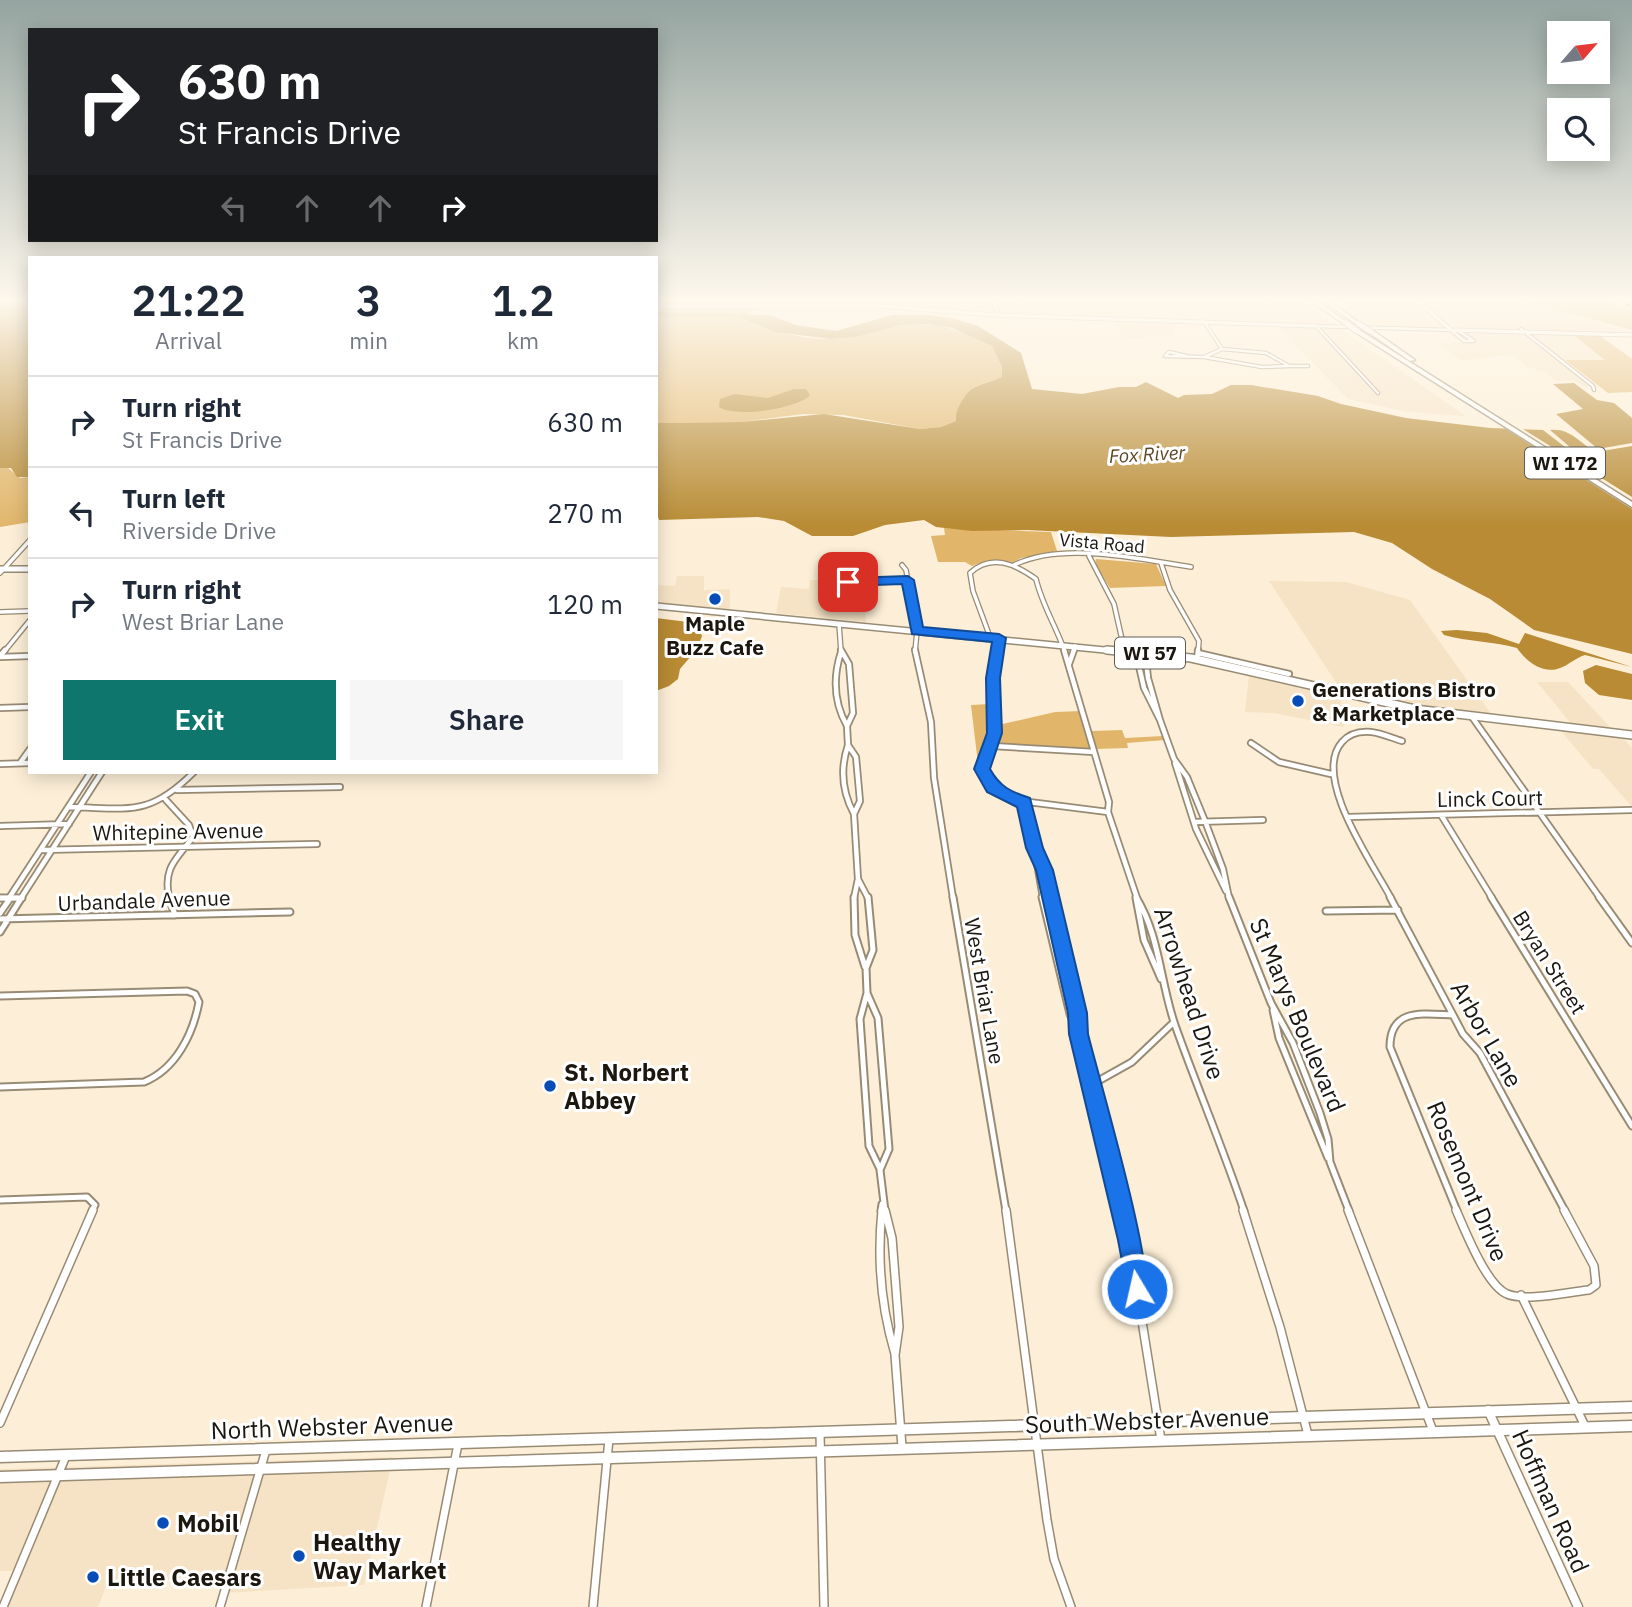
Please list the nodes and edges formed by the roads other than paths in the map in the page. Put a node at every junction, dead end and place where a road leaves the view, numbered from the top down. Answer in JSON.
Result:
{"nodes":[{"id":1,"x":1362,"y":377,"type":"edge"},
{"id":2,"x":1431,"y":377,"type":"edge"},
{"id":3,"x":1438,"y":377,"type":"edge"},
{"id":4,"x":1582,"y":377,"type":"edge"},
{"id":5,"x":1594,"y":390,"type":"dead end"},
{"id":6,"x":1378,"y":394,"type":"dead end"},
{"id":7,"x":1501,"y":420,"type":"junction"},
{"id":8,"x":1632,"y":500,"type":"edge"},
{"id":9,"x":1632,"y":505,"type":"edge"},
{"id":10,"x":28,"y":543,"type":"edge"},
{"id":11,"x":1089,"y":556,"type":"junction"},
{"id":12,"x":1161,"y":563,"type":"junction"},
{"id":13,"x":902,"y":565,"type":"dead end"},
{"id":14,"x":1014,"y":565,"type":"junction"},
{"id":15,"x":1191,"y":567,"type":"dead end"},
{"id":16,"x":28,"y":569,"type":"edge"},
{"id":17,"x":1,"y":570,"type":"edge"},
{"id":18,"x":908,"y":580,"type":"junction"},
{"id":19,"x":848,"y":582,"type":"dead end"},
{"id":20,"x":659,"y":607,"type":"edge"},
{"id":21,"x":28,"y":611,"type":"edge"},
{"id":22,"x":0,"y":612,"type":"edge"},
{"id":23,"x":28,"y":622,"type":"edge"},
{"id":24,"x":839,"y":623,"type":"junction"},
{"id":25,"x":917,"y":631,"type":"junction"},
{"id":26,"x":989,"y":637,"type":"junction"},
{"id":27,"x":999,"y":638,"type":"junction"},
{"id":28,"x":1062,"y":644,"type":"junction"},
{"id":29,"x":1123,"y":644,"type":"dead end"},
{"id":30,"x":1075,"y":645,"type":"junction"},
{"id":31,"x":1135,"y":651,"type":"junction"},
{"id":32,"x":841,"y":652,"type":"junction"},
{"id":33,"x":1144,"y":652,"type":"junction"},
{"id":34,"x":0,"y":656,"type":"edge"},
{"id":35,"x":28,"y":656,"type":"edge"},
{"id":36,"x":1197,"y":656,"type":"junction"},
{"id":37,"x":1069,"y":665,"type":"junction"},
{"id":38,"x":1289,"y":674,"type":"dead end"},
{"id":39,"x":28,"y":707,"type":"edge"},
{"id":40,"x":0,"y":708,"type":"edge"},
{"id":41,"x":1472,"y":717,"type":"junction"},
{"id":42,"x":1160,"y":720,"type":"junction"},
{"id":43,"x":847,"y":726,"type":"junction"},
{"id":44,"x":1632,"y":735,"type":"edge"},
{"id":45,"x":1402,"y":741,"type":"dead end"},
{"id":46,"x":1251,"y":743,"type":"dead end"},
{"id":47,"x":848,"y":745,"type":"junction"},
{"id":48,"x":992,"y":746,"type":"junction"},
{"id":49,"x":28,"y":752,"type":"edge"},
{"id":50,"x":1094,"y":752,"type":"junction"},
{"id":51,"x":1174,"y":759,"type":"junction"},
{"id":52,"x":28,"y":763,"type":"edge"},
{"id":53,"x":0,"y":764,"type":"edge"},
{"id":54,"x":19,"y":764,"type":"junction"},
{"id":55,"x":90,"y":774,"type":"edge"},
{"id":56,"x":101,"y":774,"type":"edge"},
{"id":57,"x":192,"y":774,"type":"edge"},
{"id":58,"x":1331,"y":774,"type":"junction"},
{"id":59,"x":340,"y":786,"type":"dead end"},
{"id":60,"x":177,"y":790,"type":"junction"},
{"id":61,"x":166,"y":800,"type":"junction"},
{"id":62,"x":1024,"y":802,"type":"junction"},
{"id":63,"x":69,"y":807,"type":"junction"},
{"id":64,"x":79,"y":807,"type":"junction"},
{"id":65,"x":1632,"y":810,"type":"edge"},
{"id":66,"x":1108,"y":812,"type":"junction"},
{"id":67,"x":1540,"y":812,"type":"junction"},
{"id":68,"x":854,"y":814,"type":"junction"},
{"id":69,"x":1441,"y":815,"type":"junction"},
{"id":70,"x":1348,"y":817,"type":"junction"},
{"id":71,"x":1263,"y":820,"type":"dead end"},
{"id":72,"x":1205,"y":821,"type":"junction"},
{"id":73,"x":1195,"y":822,"type":"junction"},
{"id":74,"x":58,"y":824,"type":"junction"},
{"id":75,"x":69,"y":824,"type":"junction"},
{"id":76,"x":0,"y":826,"type":"edge"},
{"id":77,"x":317,"y":844,"type":"dead end"},
{"id":78,"x":184,"y":847,"type":"junction"},
{"id":79,"x":41,"y":850,"type":"junction"},
{"id":80,"x":52,"y":850,"type":"junction"},
{"id":81,"x":858,"y":879,"type":"junction"},
{"id":82,"x":1228,"y":895,"type":"junction"},
{"id":83,"x":1136,"y":897,"type":"junction"},
{"id":84,"x":0,"y":898,"type":"edge"},
{"id":85,"x":10,"y":898,"type":"junction"},
{"id":86,"x":22,"y":898,"type":"junction"},
{"id":87,"x":1398,"y":910,"type":"junction"},
{"id":88,"x":1326,"y":911,"type":"dead end"},
{"id":89,"x":289,"y":912,"type":"dead end"},
{"id":90,"x":0,"y":913,"type":"edge"},
{"id":91,"x":175,"y":915,"type":"junction"},
{"id":92,"x":0,"y":919,"type":"edge"},
{"id":93,"x":8,"y":919,"type":"junction"},
{"id":94,"x":0,"y":932,"type":"edge"},
{"id":95,"x":1632,"y":943,"type":"edge"},
{"id":96,"x":866,"y":968,"type":"junction"},
{"id":97,"x":1163,"y":983,"type":"junction"},
{"id":98,"x":867,"y":993,"type":"junction"},
{"id":99,"x":0,"y":996,"type":"edge"},
{"id":100,"x":1271,"y":1003,"type":"junction"},
{"id":101,"x":1453,"y":1015,"type":"junction"},
{"id":102,"x":1174,"y":1022,"type":"junction"},
{"id":103,"x":1091,"y":1085,"type":"junction"},
{"id":104,"x":0,"y":1087,"type":"edge"},
{"id":105,"x":1632,"y":1126,"type":"edge"},
{"id":106,"x":1330,"y":1162,"type":"junction"},
{"id":107,"x":880,"y":1170,"type":"junction"},
{"id":108,"x":882,"y":1198,"type":"junction"},
{"id":109,"x":0,"y":1200,"type":"edge"},
{"id":110,"x":1521,"y":1295,"type":"junction"},
{"id":111,"x":895,"y":1355,"type":"junction"},
{"id":112,"x":1632,"y":1407,"type":"edge"},
{"id":113,"x":1577,"y":1409,"type":"junction"},
{"id":114,"x":1488,"y":1410,"type":"junction"},
{"id":115,"x":1426,"y":1413,"type":"junction"},
{"id":116,"x":1302,"y":1417,"type":"junction"},
{"id":117,"x":1157,"y":1422,"type":"junction"},
{"id":118,"x":0,"y":1423,"type":"edge"},
{"id":119,"x":1033,"y":1425,"type":"junction"},
{"id":120,"x":1632,"y":1426,"type":"edge"},
{"id":121,"x":1586,"y":1427,"type":"junction"},
{"id":122,"x":1497,"y":1429,"type":"junction"},
{"id":123,"x":901,"y":1430,"type":"junction"},
{"id":124,"x":820,"y":1432,"type":"junction"},
{"id":125,"x":1433,"y":1432,"type":"junction"},
{"id":126,"x":666,"y":1436,"type":"joint"},
{"id":127,"x":1308,"y":1436,"type":"junction"},
{"id":128,"x":609,"y":1438,"type":"junction"},
{"id":129,"x":1161,"y":1440,"type":"junction"},
{"id":130,"x":458,"y":1443,"type":"junction"},
{"id":131,"x":1036,"y":1444,"type":"junction"},
{"id":132,"x":902,"y":1448,"type":"junction"},
{"id":133,"x":266,"y":1449,"type":"junction"},
{"id":134,"x":820,"y":1450,"type":"junction"},
{"id":135,"x":67,"y":1455,"type":"junction"},
{"id":136,"x":663,"y":1456,"type":"joint"},
{"id":137,"x":0,"y":1457,"type":"edge"},
{"id":138,"x":608,"y":1458,"type":"junction"},
{"id":139,"x":455,"y":1462,"type":"junction"},
{"id":140,"x":260,"y":1469,"type":"junction"},
{"id":141,"x":58,"y":1475,"type":"junction"},
{"id":142,"x":0,"y":1477,"type":"edge"},
{"id":143,"x":3,"y":1607,"type":"edge"},
{"id":144,"x":220,"y":1607,"type":"edge"},
{"id":145,"x":426,"y":1607,"type":"edge"},
{"id":146,"x":593,"y":1607,"type":"edge"},
{"id":147,"x":824,"y":1607,"type":"edge"},
{"id":148,"x":1071,"y":1607,"type":"edge"},
{"id":149,"x":1578,"y":1607,"type":"edge"}],
"edges":[{"from":1,"to":6,"type":"street"},
{"from":2,"to":7,"type":"highway","number":"WI 172","bridge":true},
{"from":3,"to":7,"type":"highway","number":"WI 172","bridge":true},
{"from":4,"to":5,"type":"street"},
{"from":7,"to":8,"type":"highway","number":"WI 172"},
{"from":7,"to":9,"type":"highway","number":"WI 172"},
{"from":10,"to":17,"type":"street"},
{"from":11,"to":12,"type":"street","name":"Vista Road"},
{"from":11,"to":14,"type":"street","name":"Vista Road"},
{"from":11,"to":29,"type":"street"},
{"from":12,"to":15,"type":"street","name":"Vista Road"},
{"from":12,"to":36,"type":"street"},
{"from":13,"to":18,"type":"street","name":"West Briar Lane"},
{"from":14,"to":26,"type":"street"},
{"from":14,"to":28,"type":"street","name":"Arrowhead Drive"},
{"from":16,"to":17,"type":"main road"},
{"from":18,"to":19,"type":"street"},
{"from":18,"to":25,"type":"street","name":"West Briar Lane"},
{"from":20,"to":24,"type":"main road","number":"WI 57"},
{"from":21,"to":22,"type":"street"},
{"from":23,"to":34,"type":"street"},
{"from":24,"to":25,"type":"main road","number":"WI 57"},
{"from":24,"to":32,"type":"street"},
{"from":25,"to":26,"type":"main road","number":"WI 57"},
{"from":25,"to":119,"type":"street","name":"West Briar Lane"},
{"from":26,"to":27,"type":"main road","number":"WI 57"},
{"from":27,"to":28,"type":"main road","number":"WI 57"},
{"from":27,"to":48,"type":"street"},
{"from":28,"to":30,"type":"main road","number":"WI 57"},
{"from":28,"to":37,"type":"street","name":"Arrowhead Drive"},
{"from":30,"to":31,"type":"main road","number":"WI 57"},
{"from":30,"to":37,"type":"street"},
{"from":31,"to":33,"type":"main road","number":"WI 57"},
{"from":31,"to":42,"type":"street"},
{"from":32,"to":43,"type":"street"},
{"from":32,"to":43,"type":"street"},
{"from":33,"to":36,"type":"main road","number":"WI 57"},
{"from":33,"to":42,"type":"street","name":"St Marys Boulevard"},
{"from":34,"to":35,"type":"street"},
{"from":36,"to":38,"type":"street"},
{"from":36,"to":41,"type":"main road","number":"WI 57"},
{"from":37,"to":50,"type":"street","name":"Arrowhead Drive"},
{"from":39,"to":40,"type":"street"},
{"from":41,"to":44,"type":"main road","number":"WI 57"},
{"from":41,"to":67,"type":"street"},
{"from":42,"to":51,"type":"street","name":"St Marys Boulevard"},
{"from":43,"to":47,"type":"street"},
{"from":45,"to":58,"type":"street"},
{"from":46,"to":58,"type":"street"},
{"from":47,"to":68,"type":"street"},
{"from":47,"to":68,"type":"street"},
{"from":48,"to":50,"type":"street"},
{"from":48,"to":62,"type":"street"},
{"from":49,"to":54,"type":"street"},
{"from":50,"to":66,"type":"street","name":"Arrowhead Drive"},
{"from":51,"to":72,"type":"street","name":"St Marys Boulevard"},
{"from":51,"to":73,"type":"street"},
{"from":52,"to":54,"type":"street"},
{"from":53,"to":54,"type":"street"},
{"from":55,"to":63,"type":"street"},
{"from":56,"to":64,"type":"street"},
{"from":57,"to":60,"type":"street"},
{"from":58,"to":70,"type":"street","name":"Arbor Lane"},
{"from":59,"to":60,"type":"street"},
{"from":60,"to":61,"type":"street"},
{"from":61,"to":64,"type":"street"},
{"from":61,"to":78,"type":"street"},
{"from":62,"to":66,"type":"street"},
{"from":62,"to":103,"type":"street"},
{"from":63,"to":64,"type":"street"},
{"from":63,"to":74,"type":"street"},
{"from":64,"to":75,"type":"street"},
{"from":65,"to":67,"type":"street","name":"Linck Court"},
{"from":66,"to":83,"type":"street","name":"Arrowhead Drive"},
{"from":67,"to":69,"type":"street","name":"Linck Court"},
{"from":67,"to":95,"type":"street"},
{"from":68,"to":81,"type":"street"},
{"from":69,"to":70,"type":"street","name":"Linck Court"},
{"from":69,"to":105,"type":"street","name":"Bryan Street"},
{"from":70,"to":87,"type":"street","name":"Arbor Lane"},
{"from":71,"to":72,"type":"street"},
{"from":72,"to":73,"type":"street"},
{"from":72,"to":82,"type":"street","name":"St Marys Boulevard"},
{"from":73,"to":82,"type":"street"},
{"from":74,"to":75,"type":"street"},
{"from":74,"to":76,"type":"street"},
{"from":74,"to":79,"type":"street"},
{"from":75,"to":80,"type":"street"},
{"from":77,"to":78,"type":"street","name":"Whitepine Avenue"},
{"from":78,"to":80,"type":"street","name":"Whitepine Avenue"},
{"from":78,"to":91,"type":"street"},
{"from":79,"to":80,"type":"street","name":"Whitepine Avenue"},
{"from":79,"to":85,"type":"street"},
{"from":80,"to":86,"type":"street"},
{"from":81,"to":96,"type":"street"},
{"from":81,"to":96,"type":"street"},
{"from":82,"to":100,"type":"street","name":"St Marys Boulevard"},
{"from":83,"to":97,"type":"street","name":"Arrowhead Drive"},
{"from":83,"to":97,"type":"street"},
{"from":84,"to":85,"type":"street"},
{"from":85,"to":86,"type":"street"},
{"from":85,"to":90,"type":"street"},
{"from":86,"to":93,"type":"street"},
{"from":87,"to":88,"type":"street"},
{"from":87,"to":101,"type":"street","name":"Arbor Lane"},
{"from":89,"to":91,"type":"street","name":"Urbandale Avenue"},
{"from":91,"to":93,"type":"street","name":"Urbandale Avenue"},
{"from":92,"to":93,"type":"street","name":"Urbandale Avenue"},
{"from":93,"to":94,"type":"street"},
{"from":96,"to":98,"type":"street"},
{"from":97,"to":102,"type":"street","name":"Arrowhead Drive"},
{"from":98,"to":107,"type":"street"},
{"from":98,"to":107,"type":"street"},
{"from":99,"to":104,"type":"street"},
{"from":100,"to":106,"type":"street"},
{"from":100,"to":106,"type":"street","name":"St Marys Boulevard"},
{"from":101,"to":110,"type":"street","name":"Rosemont Drive"},
{"from":101,"to":110,"type":"street","name":"Arbor Lane"},
{"from":102,"to":103,"type":"street"},
{"from":102,"to":116,"type":"street","name":"Arrowhead Drive"},
{"from":103,"to":117,"type":"street"},
{"from":106,"to":115,"type":"street","name":"St Marys Boulevard"},
{"from":107,"to":108,"type":"street"},
{"from":108,"to":111,"type":"street"},
{"from":108,"to":111,"type":"street"},
{"from":109,"to":118,"type":"street"},
{"from":110,"to":113,"type":"street"},
{"from":111,"to":123,"type":"street"},
{"from":112,"to":113,"type":"main road","name":"South Webster Avenue"},
{"from":113,"to":114,"type":"main road","name":"South Webster Avenue"},
{"from":113,"to":121,"type":"street"},
{"from":114,"to":115,"type":"main road","name":"South Webster Avenue"},
{"from":114,"to":122,"type":"street","name":"Hoffman Road"},
{"from":115,"to":116,"type":"main road","name":"South Webster Avenue"},
{"from":115,"to":125,"type":"street","name":"St Marys Boulevard"},
{"from":116,"to":117,"type":"main road","name":"South Webster Avenue"},
{"from":116,"to":127,"type":"street","name":"Arrowhead Drive"},
{"from":117,"to":119,"type":"main road","name":"South Webster Avenue"},
{"from":117,"to":129,"type":"street"},
{"from":119,"to":123,"type":"main road","name":"South Webster Avenue"},
{"from":119,"to":131,"type":"street","name":"West Briar Lane"},
{"from":120,"to":121,"type":"main road","name":"South Webster Avenue"},
{"from":121,"to":122,"type":"main road","name":"South Webster Avenue"},
{"from":122,"to":125,"type":"main road","name":"South Webster Avenue"},
{"from":122,"to":149,"type":"street","name":"Hoffman Road"},
{"from":123,"to":124,"type":"main road","name":"South Webster Avenue"},
{"from":123,"to":132,"type":"street"},
{"from":124,"to":126,"type":"main road","name":"South Webster Avenue"},
{"from":124,"to":134,"type":"street"},
{"from":125,"to":127,"type":"main road","name":"South Webster Avenue"},
{"from":126,"to":128,"type":"main road","name":"North Webster Avenue"},
{"from":127,"to":129,"type":"main road","name":"South Webster Avenue"},
{"from":128,"to":130,"type":"main road","name":"North Webster Avenue"},
{"from":128,"to":138,"type":"street"},
{"from":129,"to":131,"type":"main road","name":"South Webster Avenue"},
{"from":130,"to":133,"type":"main road","name":"North Webster Avenue"},
{"from":130,"to":139,"type":"street"},
{"from":131,"to":132,"type":"main road","name":"South Webster Avenue"},
{"from":131,"to":148,"type":"street","name":"West Briar Lane"},
{"from":132,"to":134,"type":"main road","name":"South Webster Avenue"},
{"from":133,"to":135,"type":"main road","name":"North Webster Avenue"},
{"from":133,"to":140,"type":"street"},
{"from":134,"to":136,"type":"main road","name":"South Webster Avenue"},
{"from":134,"to":147,"type":"street"},
{"from":135,"to":137,"type":"main road","name":"North Webster Avenue"},
{"from":135,"to":141,"type":"street"},
{"from":136,"to":138,"type":"main road","name":"North Webster Avenue"},
{"from":138,"to":139,"type":"main road","name":"North Webster Avenue"},
{"from":138,"to":146,"type":"street"},
{"from":139,"to":140,"type":"main road","name":"North Webster Avenue"},
{"from":139,"to":145,"type":"street"},
{"from":140,"to":141,"type":"main road","name":"North Webster Avenue"},
{"from":140,"to":144,"type":"street"},
{"from":141,"to":142,"type":"main road","name":"North Webster Avenue"},
{"from":141,"to":143,"type":"street"}]}
